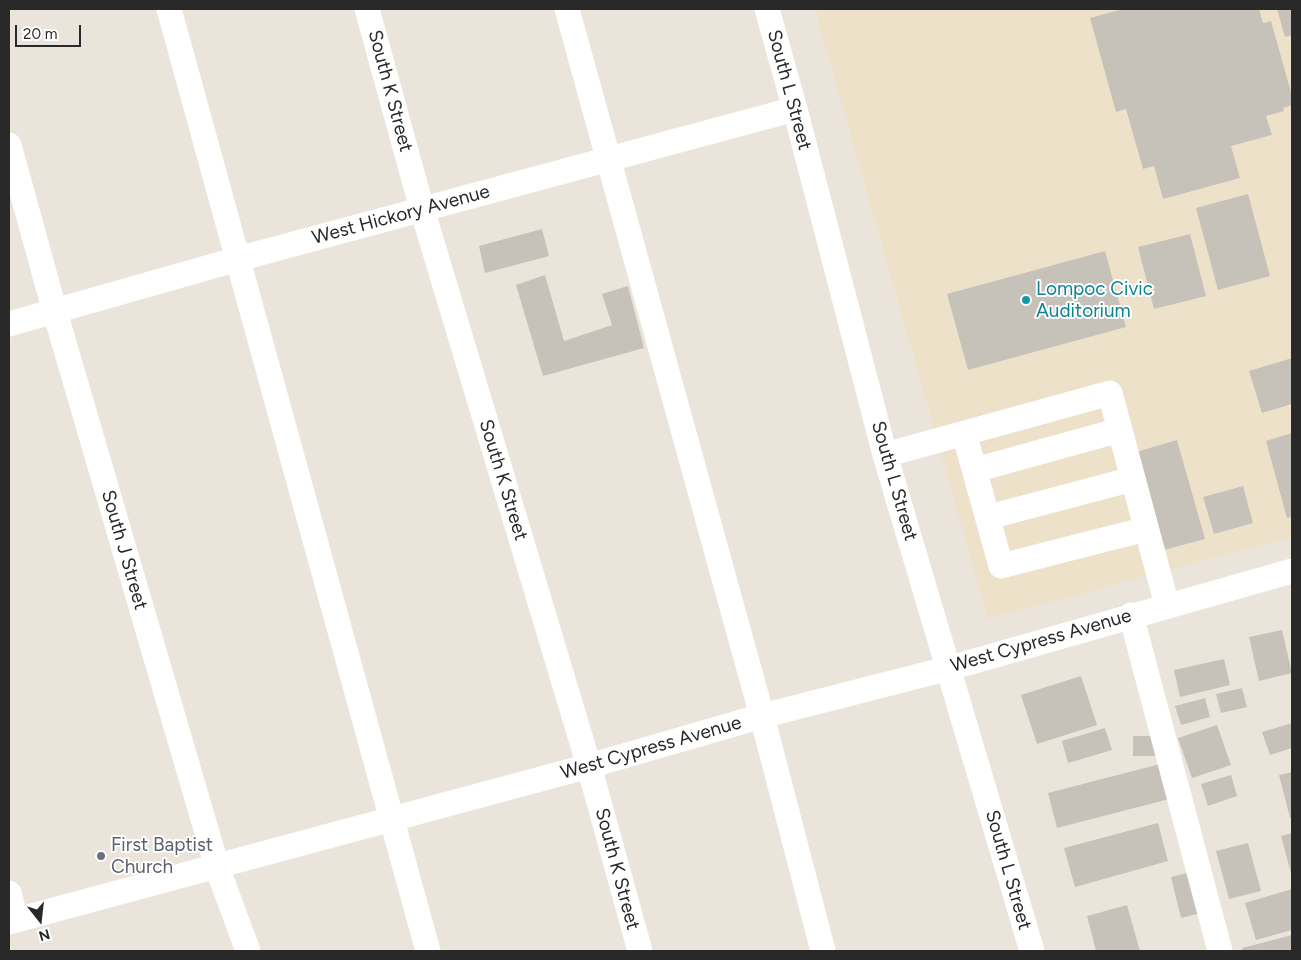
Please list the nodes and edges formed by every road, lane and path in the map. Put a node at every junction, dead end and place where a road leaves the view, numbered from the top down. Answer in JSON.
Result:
{"nodes":[{"id":1,"x":169,"y":9,"type":"edge"},
{"id":2,"x":367,"y":9,"type":"edge"},
{"id":3,"x":567,"y":9,"type":"edge"},
{"id":4,"x":766,"y":9,"type":"edge"},
{"id":5,"x":795,"y":110,"type":"junction"},
{"id":6,"x":9,"y":145,"type":"edge"},
{"id":7,"x":609,"y":159,"type":"junction"},
{"id":8,"x":422,"y":209,"type":"junction"},
{"id":9,"x":238,"y":259,"type":"junction"},
{"id":10,"x":55,"y":312,"type":"junction"},
{"id":11,"x":9,"y":324,"type":"edge"},
{"id":12,"x":1120,"y":430,"type":"junction"},
{"id":13,"x":964,"y":433,"type":"junction"},
{"id":14,"x":885,"y":455,"type":"junction"},
{"id":15,"x":975,"y":470,"type":"junction"},
{"id":16,"x":1133,"y":479,"type":"junction"},
{"id":17,"x":989,"y":517,"type":"junction"},
{"id":18,"x":1146,"y":528,"type":"junction"},
{"id":19,"x":1292,"y":571,"type":"edge"},
{"id":20,"x":1167,"y":605,"type":"junction"},
{"id":21,"x":1131,"y":615,"type":"junction"},
{"id":22,"x":950,"y":668,"type":"junction"},
{"id":23,"x":762,"y":716,"type":"junction"},
{"id":24,"x":589,"y":766,"type":"junction"},
{"id":25,"x":392,"y":818,"type":"junction"},
{"id":26,"x":217,"y":867,"type":"junction"},
{"id":27,"x":9,"y":893,"type":"edge"},
{"id":28,"x":12,"y":921,"type":"edge"},
{"id":29,"x":248,"y":951,"type":"edge"},
{"id":30,"x":428,"y":951,"type":"edge"},
{"id":31,"x":640,"y":951,"type":"edge"},
{"id":32,"x":823,"y":951,"type":"edge"},
{"id":33,"x":1032,"y":951,"type":"edge"},
{"id":34,"x":1220,"y":951,"type":"edge"}],
"edges":[{"from":1,"to":9,"type":"street"},
{"from":2,"to":8,"type":"street","name":"South K Street"},
{"from":3,"to":7,"type":"street"},
{"from":4,"to":5,"type":"street","name":"South L Street"},
{"from":5,"to":7,"type":"street","name":"West Hickory Avenue"},
{"from":5,"to":14,"type":"street","name":"South L Street"},
{"from":6,"to":10,"type":"street","name":"South J Street"},
{"from":7,"to":8,"type":"street","name":"West Hickory Avenue"},
{"from":7,"to":23,"type":"street"},
{"from":8,"to":9,"type":"street","name":"West Hickory Avenue"},
{"from":8,"to":24,"type":"street","name":"South K Street"},
{"from":9,"to":10,"type":"street","name":"West Hickory Avenue"},
{"from":9,"to":25,"type":"street"},
{"from":10,"to":11,"type":"street","name":"West Hickory Avenue"},
{"from":10,"to":26,"type":"street","name":"South J Street"},
{"from":12,"to":13,"type":"street"},
{"from":12,"to":15,"type":"street"},
{"from":12,"to":16,"type":"street"},
{"from":13,"to":14,"type":"street"},
{"from":13,"to":15,"type":"street"},
{"from":14,"to":22,"type":"street","name":"South L Street"},
{"from":15,"to":17,"type":"street"},
{"from":16,"to":17,"type":"street"},
{"from":16,"to":18,"type":"street"},
{"from":17,"to":18,"type":"street"},
{"from":18,"to":20,"type":"street"},
{"from":19,"to":20,"type":"street","name":"West Cypress Avenue"},
{"from":20,"to":21,"type":"street","name":"West Cypress Avenue"},
{"from":21,"to":22,"type":"street","name":"West Cypress Avenue"},
{"from":21,"to":34,"type":"street"},
{"from":22,"to":23,"type":"street","name":"West Cypress Avenue"},
{"from":22,"to":33,"type":"street","name":"South L Street"},
{"from":23,"to":24,"type":"street","name":"West Cypress Avenue"},
{"from":23,"to":32,"type":"street"},
{"from":24,"to":25,"type":"street","name":"West Cypress Avenue"},
{"from":24,"to":31,"type":"street","name":"South K Street"},
{"from":25,"to":26,"type":"street","name":"West Cypress Avenue"},
{"from":25,"to":30,"type":"street"},
{"from":26,"to":28,"type":"street","name":"West Cypress Avenue"},
{"from":26,"to":29,"type":"street","name":"South J Street"},
{"from":27,"to":28,"type":"street"}]}
